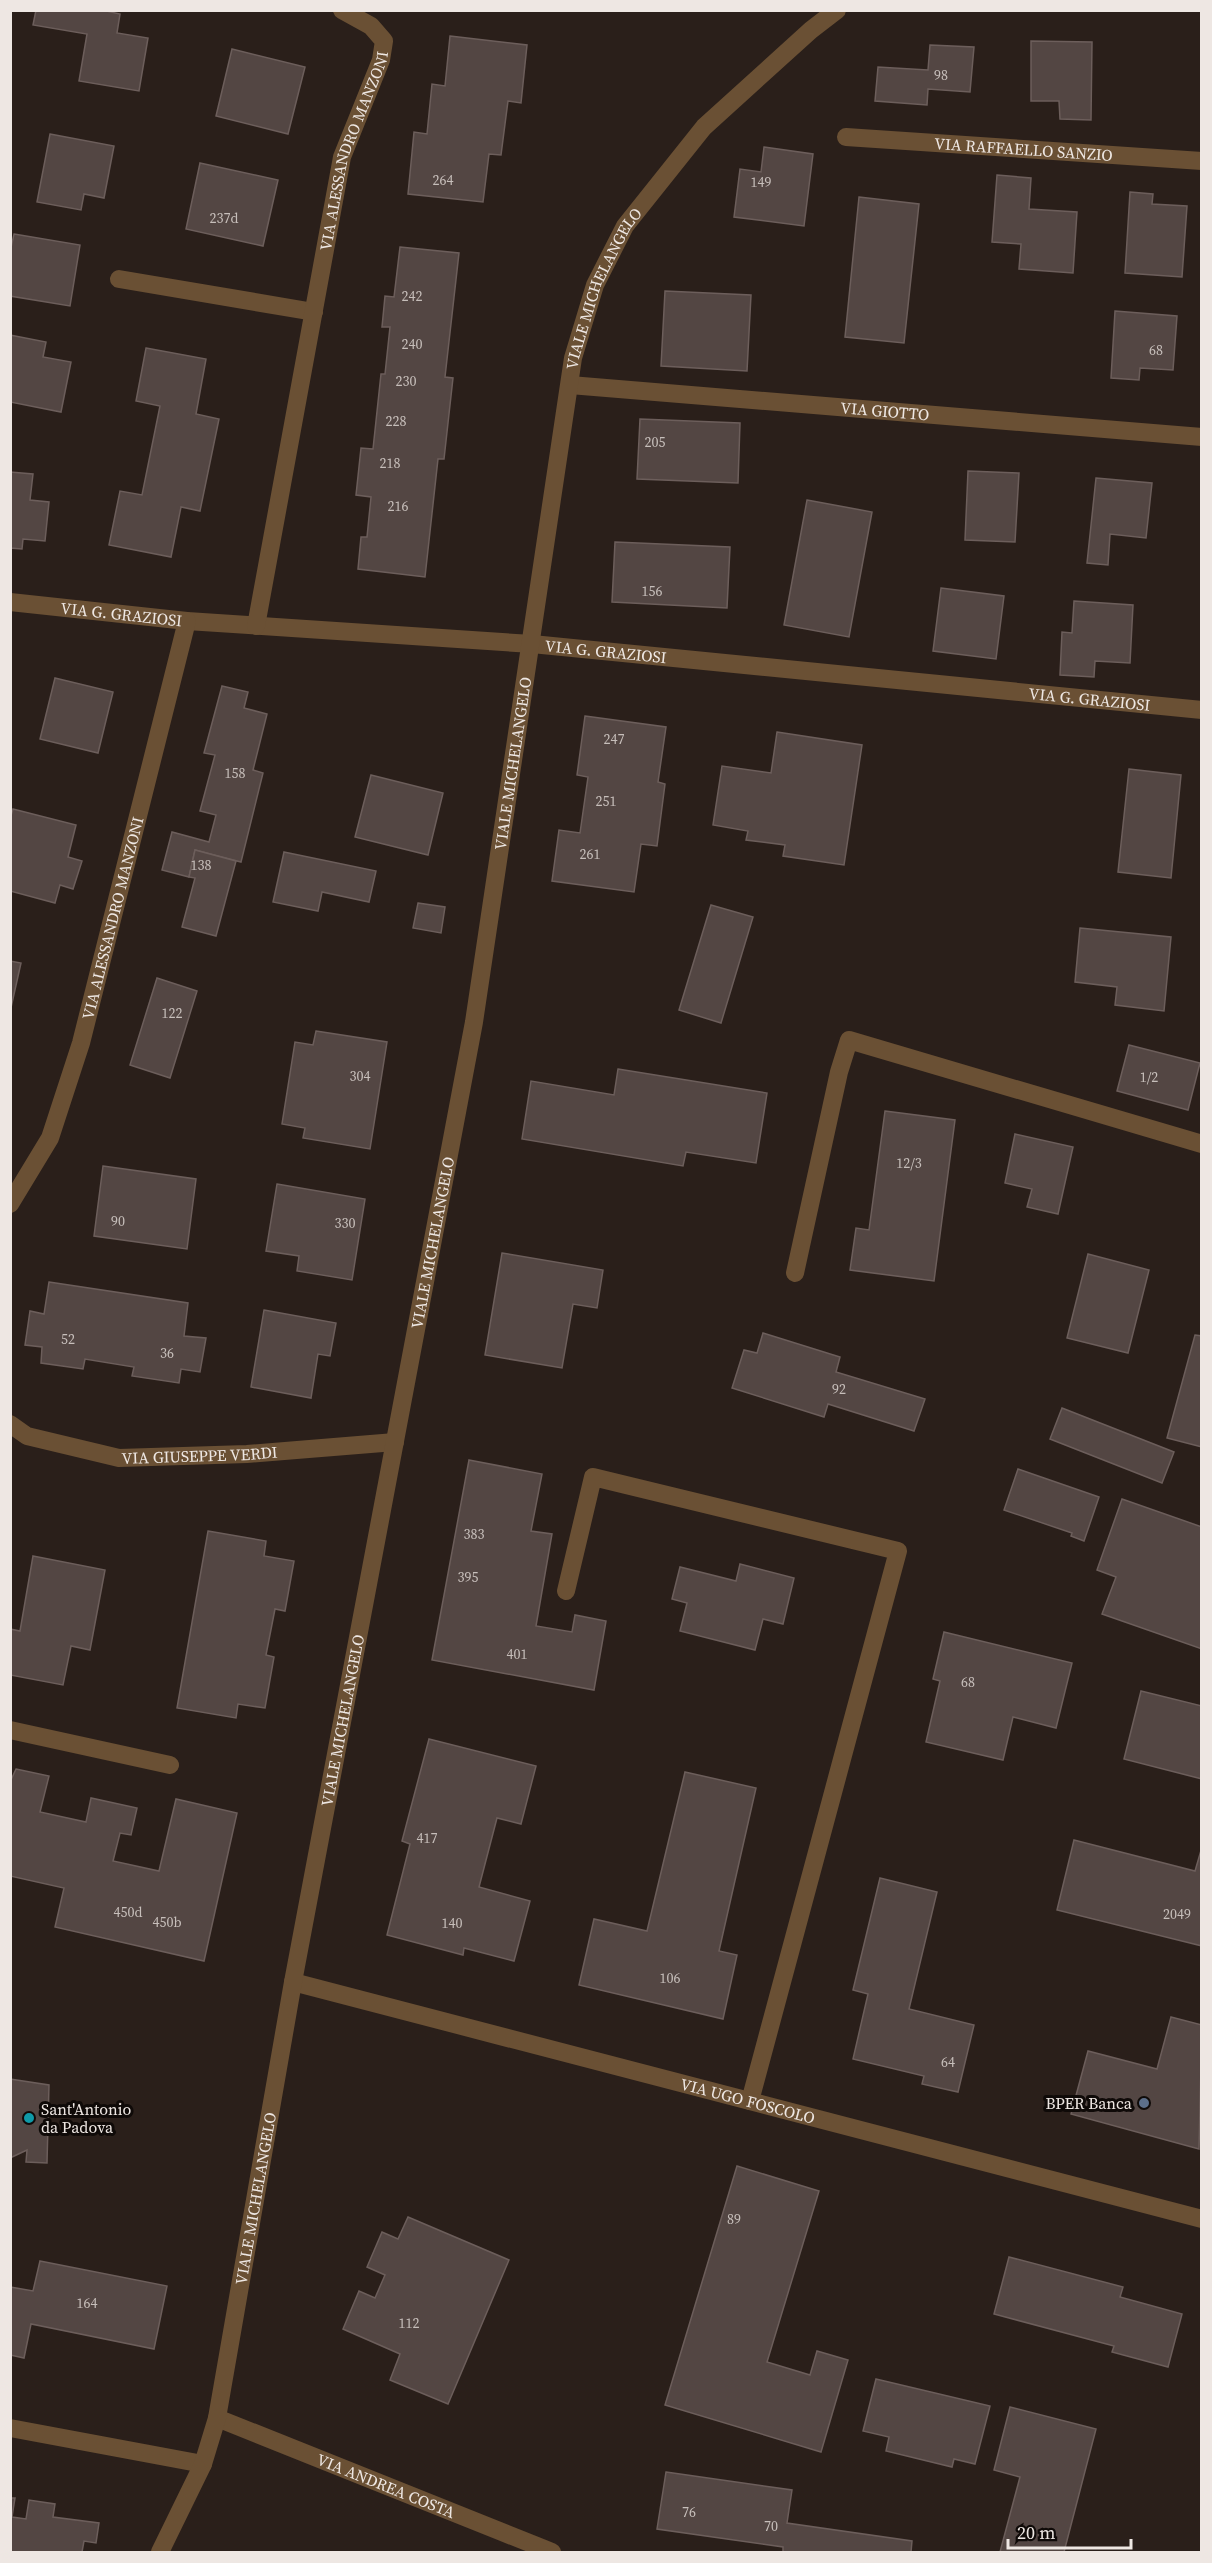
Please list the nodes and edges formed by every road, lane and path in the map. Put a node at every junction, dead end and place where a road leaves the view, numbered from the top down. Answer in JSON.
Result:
{"nodes":[{"id":1,"x":342,"y":10,"type":"edge"},
{"id":2,"x":837,"y":10,"type":"edge"},
{"id":3,"x":846,"y":137,"type":"dead end"},
{"id":4,"x":1202,"y":161,"type":"edge"},
{"id":5,"x":119,"y":279,"type":"dead end"},
{"id":6,"x":314,"y":312,"type":"junction"},
{"id":7,"x":570,"y":385,"type":"junction"},
{"id":8,"x":1202,"y":437,"type":"edge"},
{"id":9,"x":10,"y":602,"type":"edge"},
{"id":10,"x":187,"y":621,"type":"junction"},
{"id":11,"x":256,"y":626,"type":"junction"},
{"id":12,"x":532,"y":644,"type":"junction"},
{"id":13,"x":1202,"y":710,"type":"edge"},
{"id":14,"x":1202,"y":1144,"type":"edge"},
{"id":15,"x":10,"y":1204,"type":"edge"},
{"id":16,"x":795,"y":1273,"type":"dead end"},
{"id":17,"x":10,"y":1424,"type":"edge"},
{"id":18,"x":395,"y":1443,"type":"junction"},
{"id":19,"x":566,"y":1591,"type":"dead end"},
{"id":20,"x":10,"y":1730,"type":"edge"},
{"id":21,"x":170,"y":1765,"type":"dead end"},
{"id":22,"x":293,"y":1983,"type":"junction"},
{"id":23,"x":750,"y":2101,"type":"junction"},
{"id":24,"x":1202,"y":2218,"type":"edge"},
{"id":25,"x":217,"y":2418,"type":"junction"},
{"id":26,"x":10,"y":2428,"type":"edge"},
{"id":27,"x":203,"y":2464,"type":"junction"},
{"id":28,"x":160,"y":2553,"type":"edge"},
{"id":29,"x":552,"y":2553,"type":"edge"}],
"edges":[{"from":1,"to":6,"type":"street","name":"VIA ALESSANDRO MANZONI"},
{"from":2,"to":7,"type":"street","name":"VIALE MICHELANGELO"},
{"from":3,"to":4,"type":"street","name":"VIA RAFFAELLO SANZIO"},
{"from":5,"to":6,"type":"street"},
{"from":6,"to":11,"type":"street","name":"VIA ALESSANDRO MANZONI"},
{"from":7,"to":8,"type":"street","name":"VIA GIOTTO"},
{"from":7,"to":12,"type":"street","name":"VIALE MICHELANGELO"},
{"from":9,"to":10,"type":"street","name":"VIA G. GRAZIOSI"},
{"from":10,"to":11,"type":"street","name":"VIA G. GRAZIOSI"},
{"from":10,"to":15,"type":"street","name":"VIA ALESSANDRO MANZONI"},
{"from":11,"to":12,"type":"street","name":"VIA G. GRAZIOSI"},
{"from":12,"to":13,"type":"street","name":"VIA G. GRAZIOSI"},
{"from":12,"to":18,"type":"street","name":"VIALE MICHELANGELO"},
{"from":14,"to":16,"type":"street"},
{"from":17,"to":18,"type":"street","name":"VIA GIUSEPPE VERDI"},
{"from":18,"to":22,"type":"street","name":"VIALE MICHELANGELO"},
{"from":19,"to":23,"type":"street"},
{"from":20,"to":21,"type":"street"},
{"from":22,"to":23,"type":"street","name":"VIA UGO FOSCOLO"},
{"from":22,"to":25,"type":"street","name":"VIALE MICHELANGELO"},
{"from":23,"to":24,"type":"street","name":"VIA UGO FOSCOLO"},
{"from":25,"to":27,"type":"street","name":"VIALE MICHELANGELO"},
{"from":25,"to":29,"type":"street","name":"VIA ANDREA COSTA"},
{"from":26,"to":27,"type":"street"},
{"from":27,"to":28,"type":"street","name":"VIALE MICHELANGELO"}]}
